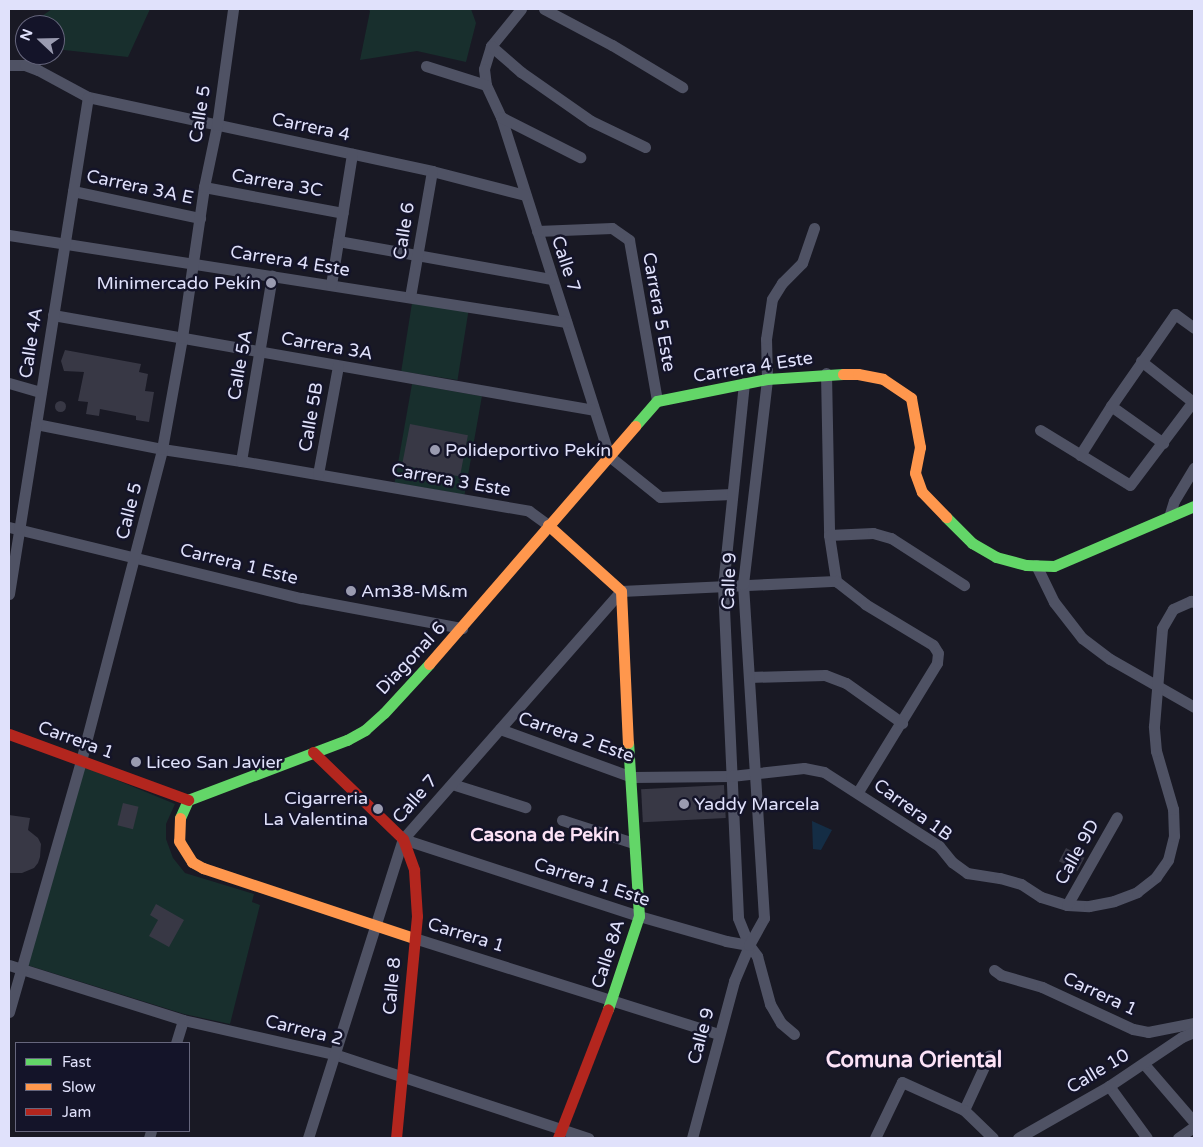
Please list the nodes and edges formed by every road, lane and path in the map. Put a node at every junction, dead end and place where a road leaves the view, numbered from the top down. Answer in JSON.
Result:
{"nodes":[{"id":1,"x":233,"y":9,"type":"edge"},
{"id":2,"x":521,"y":9,"type":"edge"},
{"id":3,"x":544,"y":9,"type":"edge"},
{"id":4,"x":492,"y":46,"type":"junction"},
{"id":5,"x":9,"y":65,"type":"edge"},
{"id":6,"x":426,"y":66,"type":"dead end"},
{"id":7,"x":486,"y":85,"type":"junction"},
{"id":8,"x":682,"y":87,"type":"dead end"},
{"id":9,"x":88,"y":97,"type":"junction"},
{"id":10,"x":500,"y":118,"type":"junction"},
{"id":11,"x":217,"y":125,"type":"junction"},
{"id":12,"x":645,"y":147,"type":"dead end"},
{"id":13,"x":352,"y":154,"type":"junction"},
{"id":14,"x":580,"y":157,"type":"dead end"},
{"id":15,"x":432,"y":171,"type":"junction"},
{"id":16,"x":204,"y":187,"type":"junction"},
{"id":17,"x":73,"y":191,"type":"junction"},
{"id":18,"x":525,"y":195,"type":"junction"},
{"id":19,"x":343,"y":212,"type":"junction"},
{"id":20,"x":200,"y":218,"type":"junction"},
{"id":21,"x":814,"y":228,"type":"dead end"},
{"id":22,"x":537,"y":232,"type":"junction"},
{"id":23,"x":9,"y":235,"type":"edge"},
{"id":24,"x":338,"y":241,"type":"junction"},
{"id":25,"x":65,"y":244,"type":"junction"},
{"id":26,"x":418,"y":254,"type":"junction"},
{"id":27,"x":192,"y":264,"type":"junction"},
{"id":28,"x":272,"y":276,"type":"junction"},
{"id":29,"x":552,"y":279,"type":"junction"},
{"id":30,"x":331,"y":285,"type":"junction"},
{"id":31,"x":410,"y":297,"type":"junction"},
{"id":32,"x":53,"y":315,"type":"junction"},
{"id":33,"x":566,"y":322,"type":"junction"},
{"id":34,"x":1194,"y":328,"type":"edge"},
{"id":35,"x":182,"y":338,"type":"junction"},
{"id":36,"x":261,"y":352,"type":"junction"},
{"id":37,"x":1141,"y":361,"type":"junction"},
{"id":38,"x":338,"y":366,"type":"junction"},
{"id":39,"x":826,"y":374,"type":"junction"},
{"id":40,"x":767,"y":379,"type":"junction"},
{"id":41,"x":9,"y":383,"type":"edge"},
{"id":42,"x":744,"y":384,"type":"junction"},
{"id":43,"x":41,"y":392,"type":"junction"},
{"id":44,"x":657,"y":401,"type":"junction"},
{"id":45,"x":1194,"y":401,"type":"edge"},
{"id":46,"x":1110,"y":406,"type":"junction"},
{"id":47,"x":594,"y":410,"type":"junction"},
{"id":48,"x":36,"y":424,"type":"junction"},
{"id":49,"x":1040,"y":430,"type":"dead end"},
{"id":50,"x":1163,"y":443,"type":"junction"},
{"id":51,"x":162,"y":449,"type":"junction"},
{"id":52,"x":1080,"y":455,"type":"junction"},
{"id":53,"x":609,"y":456,"type":"junction"},
{"id":54,"x":241,"y":461,"type":"junction"},
{"id":55,"x":1194,"y":468,"type":"edge"},
{"id":56,"x":318,"y":474,"type":"junction"},
{"id":57,"x":732,"y":494,"type":"junction"},
{"id":58,"x":1194,"y":506,"type":"edge"},
{"id":59,"x":1169,"y":517,"type":"junction"},
{"id":60,"x":548,"y":525,"type":"junction"},
{"id":61,"x":14,"y":528,"type":"edge"},
{"id":62,"x":829,"y":535,"type":"junction"},
{"id":63,"x":136,"y":556,"type":"junction"},
{"id":64,"x":1036,"y":565,"type":"junction"},
{"id":65,"x":836,"y":580,"type":"junction"},
{"id":66,"x":743,"y":584,"type":"junction"},
{"id":67,"x":964,"y":585,"type":"dead end"},
{"id":68,"x":723,"y":586,"type":"junction"},
{"id":69,"x":621,"y":591,"type":"junction"},
{"id":70,"x":9,"y":594,"type":"edge"},
{"id":71,"x":1194,"y":602,"type":"edge"},
{"id":72,"x":462,"y":628,"type":"junction"},
{"id":73,"x":749,"y":677,"type":"junction"},
{"id":74,"x":1158,"y":688,"type":"junction"},
{"id":75,"x":1194,"y":707,"type":"edge"},
{"id":76,"x":902,"y":723,"type":"junction"},
{"id":77,"x":500,"y":729,"type":"junction"},
{"id":78,"x":9,"y":734,"type":"edge"},
{"id":79,"x":313,"y":752,"type":"junction"},
{"id":80,"x":81,"y":761,"type":"junction"},
{"id":81,"x":755,"y":775,"type":"junction"},
{"id":82,"x":731,"y":776,"type":"junction"},
{"id":83,"x":632,"y":777,"type":"junction"},
{"id":84,"x":452,"y":784,"type":"junction"},
{"id":85,"x":858,"y":792,"type":"junction"},
{"id":86,"x":188,"y":800,"type":"junction"},
{"id":87,"x":525,"y":806,"type":"dead end"},
{"id":88,"x":1117,"y":817,"type":"dead end"},
{"id":89,"x":562,"y":820,"type":"dead end"},
{"id":90,"x":403,"y":839,"type":"junction"},
{"id":91,"x":633,"y":844,"type":"junction"},
{"id":92,"x":1067,"y":905,"type":"junction"},
{"id":93,"x":639,"y":916,"type":"junction"},
{"id":94,"x":375,"y":925,"type":"junction"},
{"id":95,"x":414,"y":938,"type":"junction"},
{"id":96,"x":749,"y":945,"type":"junction"},
{"id":97,"x":9,"y":965,"type":"edge"},
{"id":98,"x":21,"y":970,"type":"junction"},
{"id":99,"x":994,"y":970,"type":"dead end"},
{"id":100,"x":612,"y":999,"type":"junction"},
{"id":101,"x":9,"y":1012,"type":"edge"},
{"id":102,"x":183,"y":1020,"type":"junction"},
{"id":103,"x":1194,"y":1023,"type":"edge"},
{"id":104,"x":1194,"y":1032,"type":"edge"},
{"id":105,"x":719,"y":1034,"type":"junction"},
{"id":106,"x":794,"y":1034,"type":"dead end"},
{"id":107,"x":176,"y":1042,"type":"edge"},
{"id":108,"x":334,"y":1054,"type":"junction"},
{"id":109,"x":989,"y":1056,"type":"dead end"},
{"id":110,"x":1144,"y":1064,"type":"junction"},
{"id":111,"x":402,"y":1076,"type":"junction"},
{"id":112,"x":1109,"y":1086,"type":"junction"},
{"id":113,"x":964,"y":1110,"type":"junction"},
{"id":114,"x":1194,"y":1122,"type":"edge"},
{"id":115,"x":1194,"y":1127,"type":"edge"},
{"id":116,"x":560,"y":1134,"type":"edge"},
{"id":117,"x":308,"y":1138,"type":"edge"},
{"id":118,"x":396,"y":1138,"type":"edge"},
{"id":119,"x":588,"y":1138,"type":"edge"},
{"id":120,"x":692,"y":1138,"type":"edge"},
{"id":121,"x":874,"y":1138,"type":"edge"},
{"id":122,"x":993,"y":1138,"type":"edge"},
{"id":123,"x":1018,"y":1138,"type":"edge"},
{"id":124,"x":1147,"y":1138,"type":"edge"},
{"id":125,"x":1178,"y":1138,"type":"edge"}],
"edges":[{"from":1,"to":11,"type":"street","name":"Calle 5"},
{"from":2,"to":4,"type":"street"},
{"from":3,"to":8,"type":"street"},
{"from":4,"to":7,"type":"street"},
{"from":4,"to":12,"type":"street"},
{"from":5,"to":9,"type":"street","name":"Carrera 4"},
{"from":6,"to":7,"type":"street"},
{"from":7,"to":10,"type":"street","name":"Calle 7"},
{"from":9,"to":11,"type":"street","name":"Carrera 4"},
{"from":9,"to":17,"type":"street","name":"Calle 4A"},
{"from":10,"to":14,"type":"street"},
{"from":10,"to":18,"type":"street","name":"Calle 7"},
{"from":11,"to":13,"type":"street","name":"Carrera 4"},
{"from":11,"to":16,"type":"street","name":"Calle 5"},
{"from":13,"to":15,"type":"street","name":"Carrera 4"},
{"from":13,"to":19,"type":"street"},
{"from":15,"to":18,"type":"street","name":"Carrera 4"},
{"from":15,"to":26,"type":"street","name":"Calle 6"},
{"from":16,"to":19,"type":"street","name":"Carrera 3C"},
{"from":16,"to":20,"type":"street","name":"Calle 5"},
{"from":17,"to":20,"type":"street","name":"Carrera 3A E"},
{"from":17,"to":25,"type":"street","name":"Calle 4A"},
{"from":18,"to":22,"type":"street","name":"Calle 7"},
{"from":19,"to":24,"type":"street"},
{"from":20,"to":27,"type":"street","name":"Calle 5"},
{"from":21,"to":40,"type":"street","name":"Calle 9"},
{"from":22,"to":29,"type":"street","name":"Calle 7"},
{"from":22,"to":44,"type":"street","name":"Carrera 5 Este"},
{"from":23,"to":25,"type":"street","name":"Carrera 4 Este"},
{"from":24,"to":26,"type":"street"},
{"from":24,"to":30,"type":"street"},
{"from":25,"to":27,"type":"street","name":"Carrera 4 Este"},
{"from":25,"to":32,"type":"street","name":"Calle 4A"},
{"from":26,"to":29,"type":"street"},
{"from":26,"to":31,"type":"street","name":"Calle 6"},
{"from":27,"to":28,"type":"street","name":"Carrera 4 Este"},
{"from":27,"to":35,"type":"street","name":"Calle 5"},
{"from":28,"to":30,"type":"street","name":"Carrera 4 Este"},
{"from":28,"to":36,"type":"street","name":"Calle 5A"},
{"from":29,"to":33,"type":"street","name":"Calle 7"},
{"from":30,"to":31,"type":"street","name":"Carrera 4 Este"},
{"from":31,"to":33,"type":"street","name":"Carrera 4 Este"},
{"from":32,"to":35,"type":"street","name":"Carrera 3A"},
{"from":32,"to":43,"type":"street","name":"Calle 4A"},
{"from":33,"to":47,"type":"street","name":"Calle 7"},
{"from":34,"to":37,"type":"street"},
{"from":35,"to":36,"type":"street","name":"Carrera 3A"},
{"from":35,"to":51,"type":"street","name":"Calle 5"},
{"from":36,"to":38,"type":"street","name":"Carrera 3A"},
{"from":36,"to":54,"type":"street","name":"Calle 5A"},
{"from":37,"to":45,"type":"street"},
{"from":37,"to":46,"type":"street"},
{"from":38,"to":47,"type":"street","name":"Carrera 3A"},
{"from":38,"to":56,"type":"street","name":"Calle 5B"},
{"from":39,"to":40,"type":"main road","name":"Carrera 4 Este"},
{"from":39,"to":62,"type":"street"},
{"from":39,"to":64,"type":"main road","name":"Carrera 4 Este"},
{"from":40,"to":42,"type":"main road","name":"Carrera 4 Este"},
{"from":40,"to":66,"type":"street","name":"Calle 9"},
{"from":41,"to":43,"type":"street"},
{"from":42,"to":44,"type":"main road","name":"Carrera 4 Este"},
{"from":42,"to":57,"type":"street","name":"Calle 9"},
{"from":43,"to":48,"type":"street","name":"Calle 4A"},
{"from":44,"to":53,"type":"main road","name":"Diagonal 6"},
{"from":45,"to":50,"type":"street"},
{"from":46,"to":50,"type":"street"},
{"from":46,"to":52,"type":"street"},
{"from":47,"to":53,"type":"street","name":"Calle 7"},
{"from":48,"to":51,"type":"street","name":"Carrera 3 Este"},
{"from":48,"to":61,"type":"street","name":"Calle 4A"},
{"from":49,"to":52,"type":"street"},
{"from":50,"to":52,"type":"street"},
{"from":51,"to":54,"type":"street","name":"Carrera 3 Este"},
{"from":51,"to":63,"type":"street","name":"Calle 5"},
{"from":53,"to":57,"type":"street"},
{"from":53,"to":60,"type":"main road","name":"Diagonal 6"},
{"from":54,"to":56,"type":"street","name":"Carrera 3 Este"},
{"from":55,"to":59,"type":"street"},
{"from":56,"to":60,"type":"street","name":"Carrera 3 Este"},
{"from":57,"to":68,"type":"street","name":"Calle 9"},
{"from":58,"to":59,"type":"main road","name":"Carrera 4 Este"},
{"from":59,"to":64,"type":"main road","name":"Carrera 4 Este"},
{"from":60,"to":69,"type":"main road","name":"Carrera 3 Este"},
{"from":60,"to":72,"type":"main road","name":"Diagonal 6"},
{"from":61,"to":63,"type":"street","name":"Carrera 1 Este"},
{"from":61,"to":70,"type":"street","name":"Calle 4A"},
{"from":62,"to":65,"type":"street"},
{"from":62,"to":67,"type":"street"},
{"from":63,"to":72,"type":"street","name":"Carrera 1 Este"},
{"from":63,"to":80,"type":"street","name":"Calle 5"},
{"from":64,"to":74,"type":"street"},
{"from":65,"to":66,"type":"street"},
{"from":65,"to":76,"type":"street"},
{"from":66,"to":68,"type":"street"},
{"from":66,"to":73,"type":"street","name":"Calle 9"},
{"from":68,"to":69,"type":"street"},
{"from":68,"to":82,"type":"street","name":"Calle 9"},
{"from":69,"to":77,"type":"street","name":"Calle 7"},
{"from":69,"to":83,"type":"main road","name":"Calle 8A"},
{"from":71,"to":74,"type":"street","name":"Carrera 1B"},
{"from":72,"to":79,"type":"main road","name":"Diagonal 6"},
{"from":73,"to":76,"type":"street"},
{"from":73,"to":81,"type":"street","name":"Calle 9"},
{"from":74,"to":75,"type":"street"},
{"from":74,"to":92,"type":"street","name":"Carrera 1B"},
{"from":76,"to":85,"type":"street"},
{"from":77,"to":83,"type":"street","name":"Carrera 2 Este"},
{"from":77,"to":84,"type":"street","name":"Calle 7"},
{"from":78,"to":80,"type":"main road","name":"Carrera 1"},
{"from":79,"to":86,"type":"main road","name":"Diagonal 6"},
{"from":79,"to":90,"type":"main road","name":"Carrera 1 Este"},
{"from":80,"to":86,"type":"main road","name":"Carrera 1"},
{"from":80,"to":98,"type":"street","name":"Calle 5"},
{"from":81,"to":82,"type":"street","name":"Carrera 1B"},
{"from":81,"to":85,"type":"street","name":"Carrera 1B"},
{"from":81,"to":96,"type":"street","name":"Calle 9"},
{"from":82,"to":83,"type":"street","name":"Carrera 2 Este"},
{"from":82,"to":96,"type":"street","name":"Calle 9"},
{"from":83,"to":91,"type":"main road","name":"Calle 8A"},
{"from":84,"to":87,"type":"street"},
{"from":84,"to":90,"type":"street","name":"Calle 7"},
{"from":85,"to":92,"type":"street","name":"Carrera 1B"},
{"from":86,"to":94,"type":"main road","name":"Carrera 1"},
{"from":88,"to":92,"type":"street","name":"Calle 9D"},
{"from":89,"to":91,"type":"street"},
{"from":90,"to":93,"type":"street","name":"Carrera 1 Este"},
{"from":90,"to":94,"type":"street","name":"Calle 7"},
{"from":90,"to":95,"type":"main road","name":"Calle 8"},
{"from":91,"to":93,"type":"main road","name":"Calle 8A"},
{"from":93,"to":96,"type":"street","name":"Carrera 1 Este"},
{"from":93,"to":100,"type":"main road","name":"Calle 8A"},
{"from":94,"to":95,"type":"main road","name":"Carrera 1"},
{"from":94,"to":108,"type":"street","name":"Calle 7"},
{"from":95,"to":100,"type":"street","name":"Carrera 1"},
{"from":95,"to":111,"type":"main road","name":"Calle 8"},
{"from":96,"to":105,"type":"street","name":"Calle 9"},
{"from":96,"to":106,"type":"street"},
{"from":97,"to":98,"type":"street","name":"Carrera 2"},
{"from":98,"to":101,"type":"street","name":"Calle 5"},
{"from":98,"to":102,"type":"street","name":"Carrera 2"},
{"from":99,"to":103,"type":"street","name":"Carrera 1"},
{"from":100,"to":105,"type":"street","name":"Carrera 1"},
{"from":100,"to":116,"type":"main road","name":"Calle 8A"},
{"from":102,"to":107,"type":"street"},
{"from":102,"to":108,"type":"street","name":"Carrera 2"},
{"from":104,"to":110,"type":"street","name":"Calle 10"},
{"from":105,"to":120,"type":"street","name":"Calle 9"},
{"from":108,"to":111,"type":"street","name":"Carrera 2"},
{"from":108,"to":117,"type":"street","name":"Calle 7"},
{"from":109,"to":113,"type":"street"},
{"from":110,"to":112,"type":"street","name":"Calle 10"},
{"from":110,"to":114,"type":"street"},
{"from":111,"to":116,"type":"street","name":"Carrera 2"},
{"from":111,"to":118,"type":"main road","name":"Calle 8"},
{"from":112,"to":123,"type":"street","name":"Calle 10"},
{"from":112,"to":124,"type":"street"},
{"from":113,"to":121,"type":"street"},
{"from":113,"to":122,"type":"street"},
{"from":115,"to":125,"type":"street"},
{"from":116,"to":119,"type":"street","name":"Carrera 2"}]}
